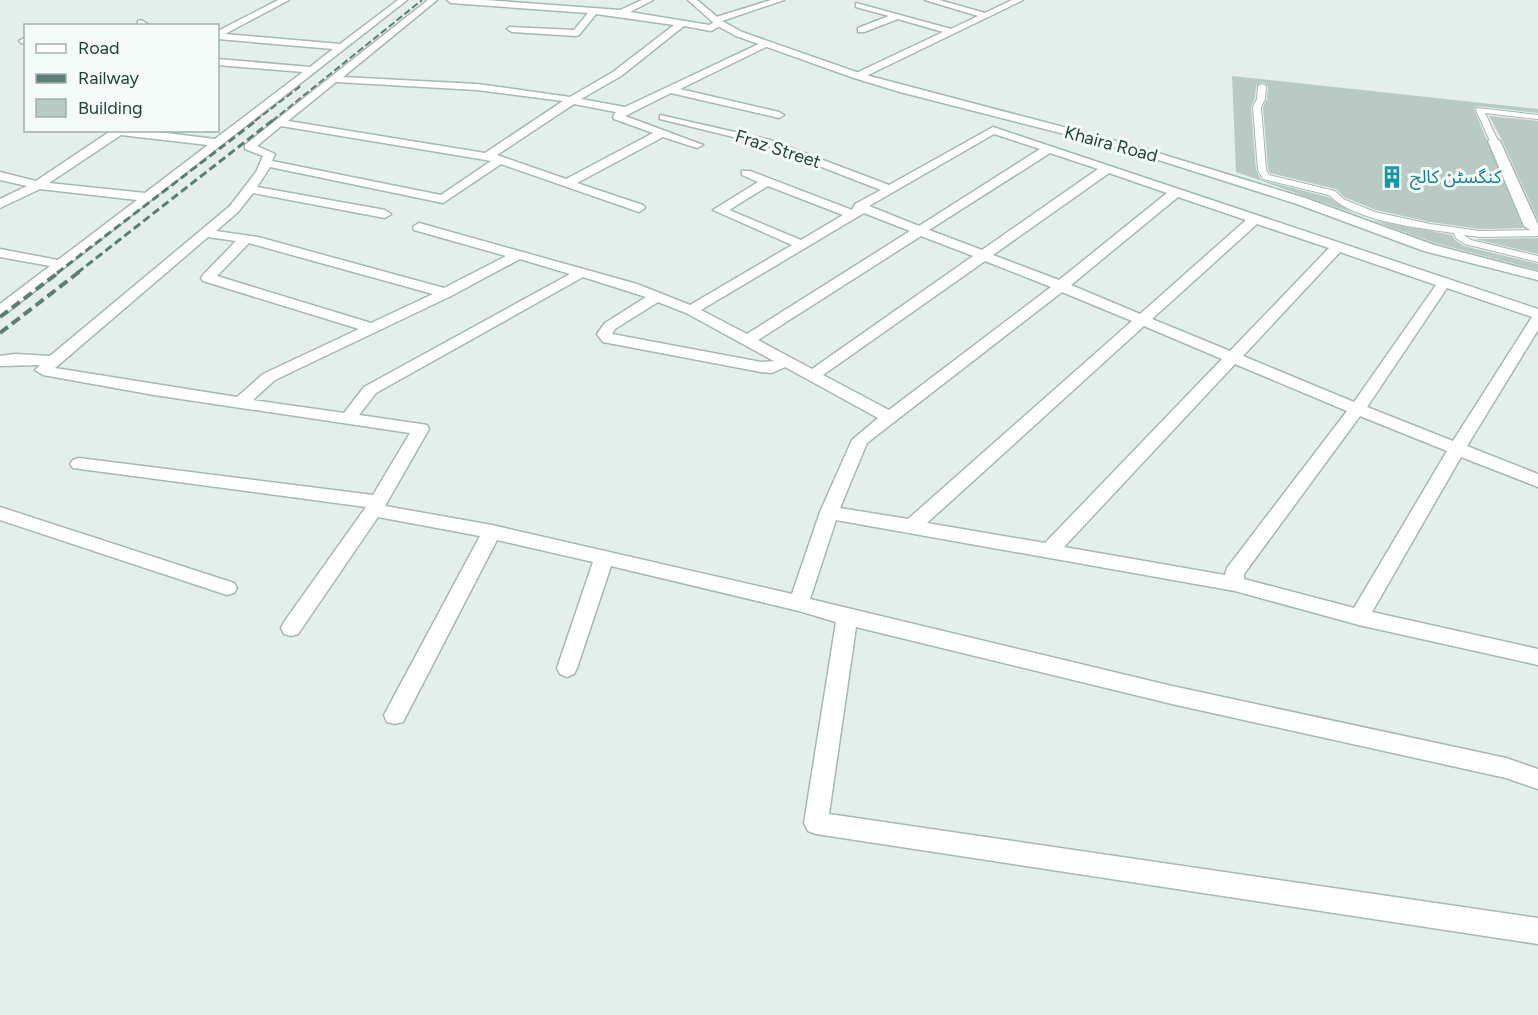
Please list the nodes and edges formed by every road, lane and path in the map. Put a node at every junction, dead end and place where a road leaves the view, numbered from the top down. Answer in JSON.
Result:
{"nodes":[{"id":1,"x":285,"y":0,"type":"edge"},
{"id":2,"x":403,"y":0,"type":"edge"},
{"id":3,"x":433,"y":0,"type":"edge"},
{"id":4,"x":451,"y":0,"type":"edge"},
{"id":5,"x":572,"y":0,"type":"edge"},
{"id":6,"x":649,"y":0,"type":"edge"},
{"id":7,"x":692,"y":0,"type":"edge"},
{"id":8,"x":780,"y":0,"type":"edge"},
{"id":9,"x":930,"y":0,"type":"edge"},
{"id":10,"x":1019,"y":0,"type":"edge"},
{"id":11,"x":638,"y":5,"type":"junction"},
{"id":12,"x":859,"y":5,"type":"dead end"},
{"id":13,"x":564,"y":9,"type":"junction"},
{"id":14,"x":594,"y":11,"type":"junction"},
{"id":15,"x":621,"y":13,"type":"junction"},
{"id":16,"x":983,"y":15,"type":"junction"},
{"id":17,"x":898,"y":16,"type":"junction"},
{"id":18,"x":718,"y":22,"type":"junction"},
{"id":19,"x":682,"y":23,"type":"junction"},
{"id":20,"x":512,"y":29,"type":"dead end"},
{"id":21,"x":861,"y":30,"type":"dead end"},
{"id":22,"x":948,"y":32,"type":"junction"},
{"id":23,"x":219,"y":34,"type":"edge"},
{"id":24,"x":219,"y":35,"type":"edge"},
{"id":25,"x":765,"y":44,"type":"junction"},
{"id":26,"x":341,"y":47,"type":"junction"},
{"id":27,"x":219,"y":62,"type":"edge"},
{"id":28,"x":312,"y":70,"type":"junction"},
{"id":29,"x":858,"y":76,"type":"junction"},
{"id":30,"x":334,"y":80,"type":"junction"},
{"id":31,"x":1262,"y":86,"type":"dead end"},
{"id":32,"x":670,"y":90,"type":"junction"},
{"id":33,"x":572,"y":100,"type":"junction"},
{"id":34,"x":627,"y":111,"type":"junction"},
{"id":35,"x":779,"y":115,"type":"dead end"},
{"id":36,"x":664,"y":117,"type":"dead end"},
{"id":37,"x":1538,"y":117,"type":"edge"},
{"id":38,"x":280,"y":123,"type":"junction"},
{"id":39,"x":1005,"y":123,"type":"dead end"},
{"id":40,"x":993,"y":130,"type":"junction"},
{"id":41,"x":114,"y":132,"type":"edge"},
{"id":42,"x":124,"y":132,"type":"edge"},
{"id":43,"x":661,"y":133,"type":"junction"},
{"id":44,"x":1494,"y":141,"type":"joint"},
{"id":45,"x":218,"y":143,"type":"junction"},
{"id":46,"x":697,"y":145,"type":"dead end"},
{"id":47,"x":1048,"y":149,"type":"junction"},
{"id":48,"x":486,"y":156,"type":"junction"},
{"id":49,"x":500,"y":160,"type":"junction"},
{"id":50,"x":266,"y":163,"type":"junction"},
{"id":51,"x":1108,"y":168,"type":"junction"},
{"id":52,"x":746,"y":173,"type":"dead end"},
{"id":53,"x":0,"y":176,"type":"edge"},
{"id":54,"x":768,"y":181,"type":"junction"},
{"id":55,"x":567,"y":183,"type":"junction"},
{"id":56,"x":38,"y":185,"type":"junction"},
{"id":57,"x":250,"y":189,"type":"junction"},
{"id":58,"x":890,"y":189,"type":"junction"},
{"id":59,"x":1177,"y":191,"type":"junction"},
{"id":60,"x":147,"y":197,"type":"junction"},
{"id":61,"x":0,"y":204,"type":"edge"},
{"id":62,"x":639,"y":208,"type":"dead end"},
{"id":63,"x":858,"y":212,"type":"junction"},
{"id":64,"x":385,"y":214,"type":"dead end"},
{"id":65,"x":1256,"y":218,"type":"junction"},
{"id":66,"x":418,"y":227,"type":"dead end"},
{"id":67,"x":918,"y":230,"type":"junction"},
{"id":68,"x":1459,"y":232,"type":"junction"},
{"id":69,"x":206,"y":233,"type":"junction"},
{"id":70,"x":1537,"y":233,"type":"edge"},
{"id":71,"x":246,"y":239,"type":"junction"},
{"id":72,"x":802,"y":245,"type":"junction"},
{"id":73,"x":1338,"y":246,"type":"junction"},
{"id":74,"x":0,"y":253,"type":"edge"},
{"id":75,"x":518,"y":255,"type":"junction"},
{"id":76,"x":984,"y":255,"type":"junction"},
{"id":77,"x":1538,"y":259,"type":"edge"},
{"id":78,"x":60,"y":264,"type":"junction"},
{"id":79,"x":581,"y":273,"type":"junction"},
{"id":80,"x":1538,"y":276,"type":"edge"},
{"id":81,"x":1444,"y":283,"type":"junction"},
{"id":82,"x":1061,"y":286,"type":"junction"},
{"id":83,"x":446,"y":293,"type":"junction"},
{"id":84,"x":657,"y":297,"type":"junction"},
{"id":85,"x":691,"y":310,"type":"junction"},
{"id":86,"x":0,"y":311,"type":"edge"},
{"id":87,"x":1538,"y":316,"type":"edge"},
{"id":88,"x":1144,"y":319,"type":"junction"},
{"id":89,"x":372,"y":328,"type":"junction"},
{"id":90,"x":748,"y":340,"type":"junction"},
{"id":91,"x":1231,"y":357,"type":"junction"},
{"id":92,"x":0,"y":361,"type":"edge"},
{"id":93,"x":786,"y":361,"type":"junction"},
{"id":94,"x":53,"y":362,"type":"junction"},
{"id":95,"x":813,"y":375,"type":"junction"},
{"id":96,"x":242,"y":402,"type":"junction"},
{"id":97,"x":1357,"y":409,"type":"junction"},
{"id":98,"x":889,"y":417,"type":"junction"},
{"id":99,"x":348,"y":418,"type":"junction"},
{"id":100,"x":1457,"y":448,"type":"junction"},
{"id":101,"x":79,"y":464,"type":"dead end"},
{"id":102,"x":1538,"y":481,"type":"edge"},
{"id":103,"x":376,"y":506,"type":"junction"},
{"id":104,"x":829,"y":512,"type":"junction"},
{"id":105,"x":0,"y":513,"type":"edge"},
{"id":106,"x":910,"y":528,"type":"junction"},
{"id":107,"x":492,"y":532,"type":"junction"},
{"id":108,"x":1048,"y":552,"type":"junction"},
{"id":109,"x":604,"y":559,"type":"junction"},
{"id":110,"x":1235,"y":584,"type":"junction"},
{"id":111,"x":227,"y":588,"type":"dead end"},
{"id":112,"x":799,"y":603,"type":"junction"},
{"id":113,"x":847,"y":617,"type":"junction"},
{"id":114,"x":1359,"y":617,"type":"junction"},
{"id":115,"x":291,"y":628,"type":"dead end"},
{"id":116,"x":1538,"y":657,"type":"edge"},
{"id":117,"x":567,"y":668,"type":"dead end"},
{"id":118,"x":395,"y":715,"type":"dead end"},
{"id":119,"x":1538,"y":779,"type":"edge"},
{"id":120,"x":1538,"y":931,"type":"edge"}],
"edges":[{"from":1,"to":23,"type":"street"},
{"from":2,"to":26,"type":"street"},
{"from":3,"to":30,"type":"street"},
{"from":4,"to":13,"type":"street"},
{"from":5,"to":13,"type":"street"},
{"from":6,"to":11,"type":"street"},
{"from":7,"to":18,"type":"street","name":"Khaira Road"},
{"from":8,"to":18,"type":"street"},
{"from":9,"to":16,"type":"street"},
{"from":10,"to":16,"type":"street"},
{"from":11,"to":14,"type":"street"},
{"from":11,"to":15,"type":"street"},
{"from":12,"to":17,"type":"street"},
{"from":13,"to":14,"type":"street"},
{"from":14,"to":15,"type":"street"},
{"from":14,"to":20,"type":"street"},
{"from":15,"to":19,"type":"street"},
{"from":16,"to":22,"type":"street"},
{"from":17,"to":21,"type":"street"},
{"from":17,"to":22,"type":"street"},
{"from":18,"to":19,"type":"street"},
{"from":18,"to":25,"type":"street","name":"Khaira Road"},
{"from":19,"to":33,"type":"street"},
{"from":22,"to":29,"type":"street"},
{"from":24,"to":26,"type":"street"},
{"from":25,"to":29,"type":"street","name":"Khaira Road"},
{"from":25,"to":32,"type":"street"},
{"from":26,"to":28,"type":"street"},
{"from":27,"to":28,"type":"street"},
{"from":28,"to":45,"type":"street"},
{"from":29,"to":80,"type":"street","name":"Khaira Road"},
{"from":30,"to":33,"type":"street"},
{"from":30,"to":38,"type":"street"},
{"from":31,"to":68,"type":"lane"},
{"from":32,"to":34,"type":"street"},
{"from":32,"to":35,"type":"street"},
{"from":33,"to":34,"type":"street"},
{"from":33,"to":48,"type":"street"},
{"from":34,"to":43,"type":"street"},
{"from":36,"to":58,"type":"street","name":"Fraz Street"},
{"from":37,"to":44,"type":"lane"},
{"from":38,"to":48,"type":"street"},
{"from":38,"to":50,"type":"street"},
{"from":39,"to":40,"type":"street"},
{"from":40,"to":47,"type":"street"},
{"from":40,"to":58,"type":"street"},
{"from":41,"to":56,"type":"street"},
{"from":42,"to":45,"type":"street"},
{"from":43,"to":46,"type":"street"},
{"from":43,"to":55,"type":"street"},
{"from":44,"to":70,"type":"street"},
{"from":45,"to":60,"type":"street"},
{"from":47,"to":51,"type":"street"},
{"from":47,"to":67,"type":"street"},
{"from":48,"to":49,"type":"street"},
{"from":49,"to":50,"type":"street"},
{"from":49,"to":55,"type":"street"},
{"from":50,"to":57,"type":"street"},
{"from":51,"to":59,"type":"street"},
{"from":51,"to":76,"type":"street"},
{"from":52,"to":54,"type":"street"},
{"from":53,"to":56,"type":"street"},
{"from":54,"to":63,"type":"street"},
{"from":54,"to":72,"type":"street"},
{"from":55,"to":62,"type":"street"},
{"from":56,"to":60,"type":"street"},
{"from":56,"to":61,"type":"street"},
{"from":57,"to":64,"type":"street"},
{"from":57,"to":69,"type":"street"},
{"from":58,"to":63,"type":"street"},
{"from":59,"to":65,"type":"street"},
{"from":59,"to":82,"type":"street"},
{"from":60,"to":78,"type":"street"},
{"from":63,"to":67,"type":"street"},
{"from":63,"to":72,"type":"street"},
{"from":65,"to":73,"type":"street"},
{"from":65,"to":88,"type":"street"},
{"from":66,"to":75,"type":"street"},
{"from":67,"to":76,"type":"street"},
{"from":67,"to":90,"type":"street"},
{"from":68,"to":70,"type":"lane"},
{"from":68,"to":77,"type":"lane"},
{"from":69,"to":71,"type":"street"},
{"from":69,"to":94,"type":"street"},
{"from":71,"to":83,"type":"street"},
{"from":71,"to":89,"type":"street"},
{"from":72,"to":85,"type":"street"},
{"from":73,"to":81,"type":"street"},
{"from":73,"to":91,"type":"street"},
{"from":74,"to":78,"type":"street"},
{"from":75,"to":79,"type":"street"},
{"from":75,"to":83,"type":"street"},
{"from":76,"to":82,"type":"street"},
{"from":76,"to":95,"type":"street"},
{"from":78,"to":86,"type":"street"},
{"from":79,"to":84,"type":"street"},
{"from":79,"to":99,"type":"street"},
{"from":81,"to":87,"type":"street"},
{"from":81,"to":97,"type":"street"},
{"from":82,"to":88,"type":"street"},
{"from":82,"to":98,"type":"street"},
{"from":83,"to":89,"type":"street"},
{"from":84,"to":85,"type":"street"},
{"from":84,"to":93,"type":"street"},
{"from":85,"to":90,"type":"street"},
{"from":87,"to":100,"type":"street"},
{"from":88,"to":91,"type":"street"},
{"from":88,"to":106,"type":"street"},
{"from":89,"to":96,"type":"street"},
{"from":90,"to":93,"type":"street"},
{"from":91,"to":97,"type":"street"},
{"from":91,"to":108,"type":"street"},
{"from":92,"to":94,"type":"street"},
{"from":93,"to":95,"type":"street"},
{"from":94,"to":96,"type":"street"},
{"from":95,"to":98,"type":"street"},
{"from":96,"to":99,"type":"street"},
{"from":97,"to":100,"type":"street"},
{"from":97,"to":110,"type":"street"},
{"from":98,"to":104,"type":"street"},
{"from":99,"to":103,"type":"street"},
{"from":100,"to":102,"type":"street"},
{"from":100,"to":114,"type":"street"},
{"from":101,"to":103,"type":"street"},
{"from":103,"to":107,"type":"street"},
{"from":103,"to":115,"type":"street"},
{"from":104,"to":106,"type":"street"},
{"from":104,"to":112,"type":"street"},
{"from":105,"to":111,"type":"street"},
{"from":106,"to":108,"type":"street"},
{"from":107,"to":109,"type":"street"},
{"from":107,"to":118,"type":"street"},
{"from":108,"to":110,"type":"street"},
{"from":109,"to":112,"type":"street"},
{"from":109,"to":117,"type":"street"},
{"from":110,"to":114,"type":"street"},
{"from":112,"to":113,"type":"street"},
{"from":113,"to":119,"type":"street"},
{"from":113,"to":120,"type":"street"},
{"from":114,"to":116,"type":"street"}]}
